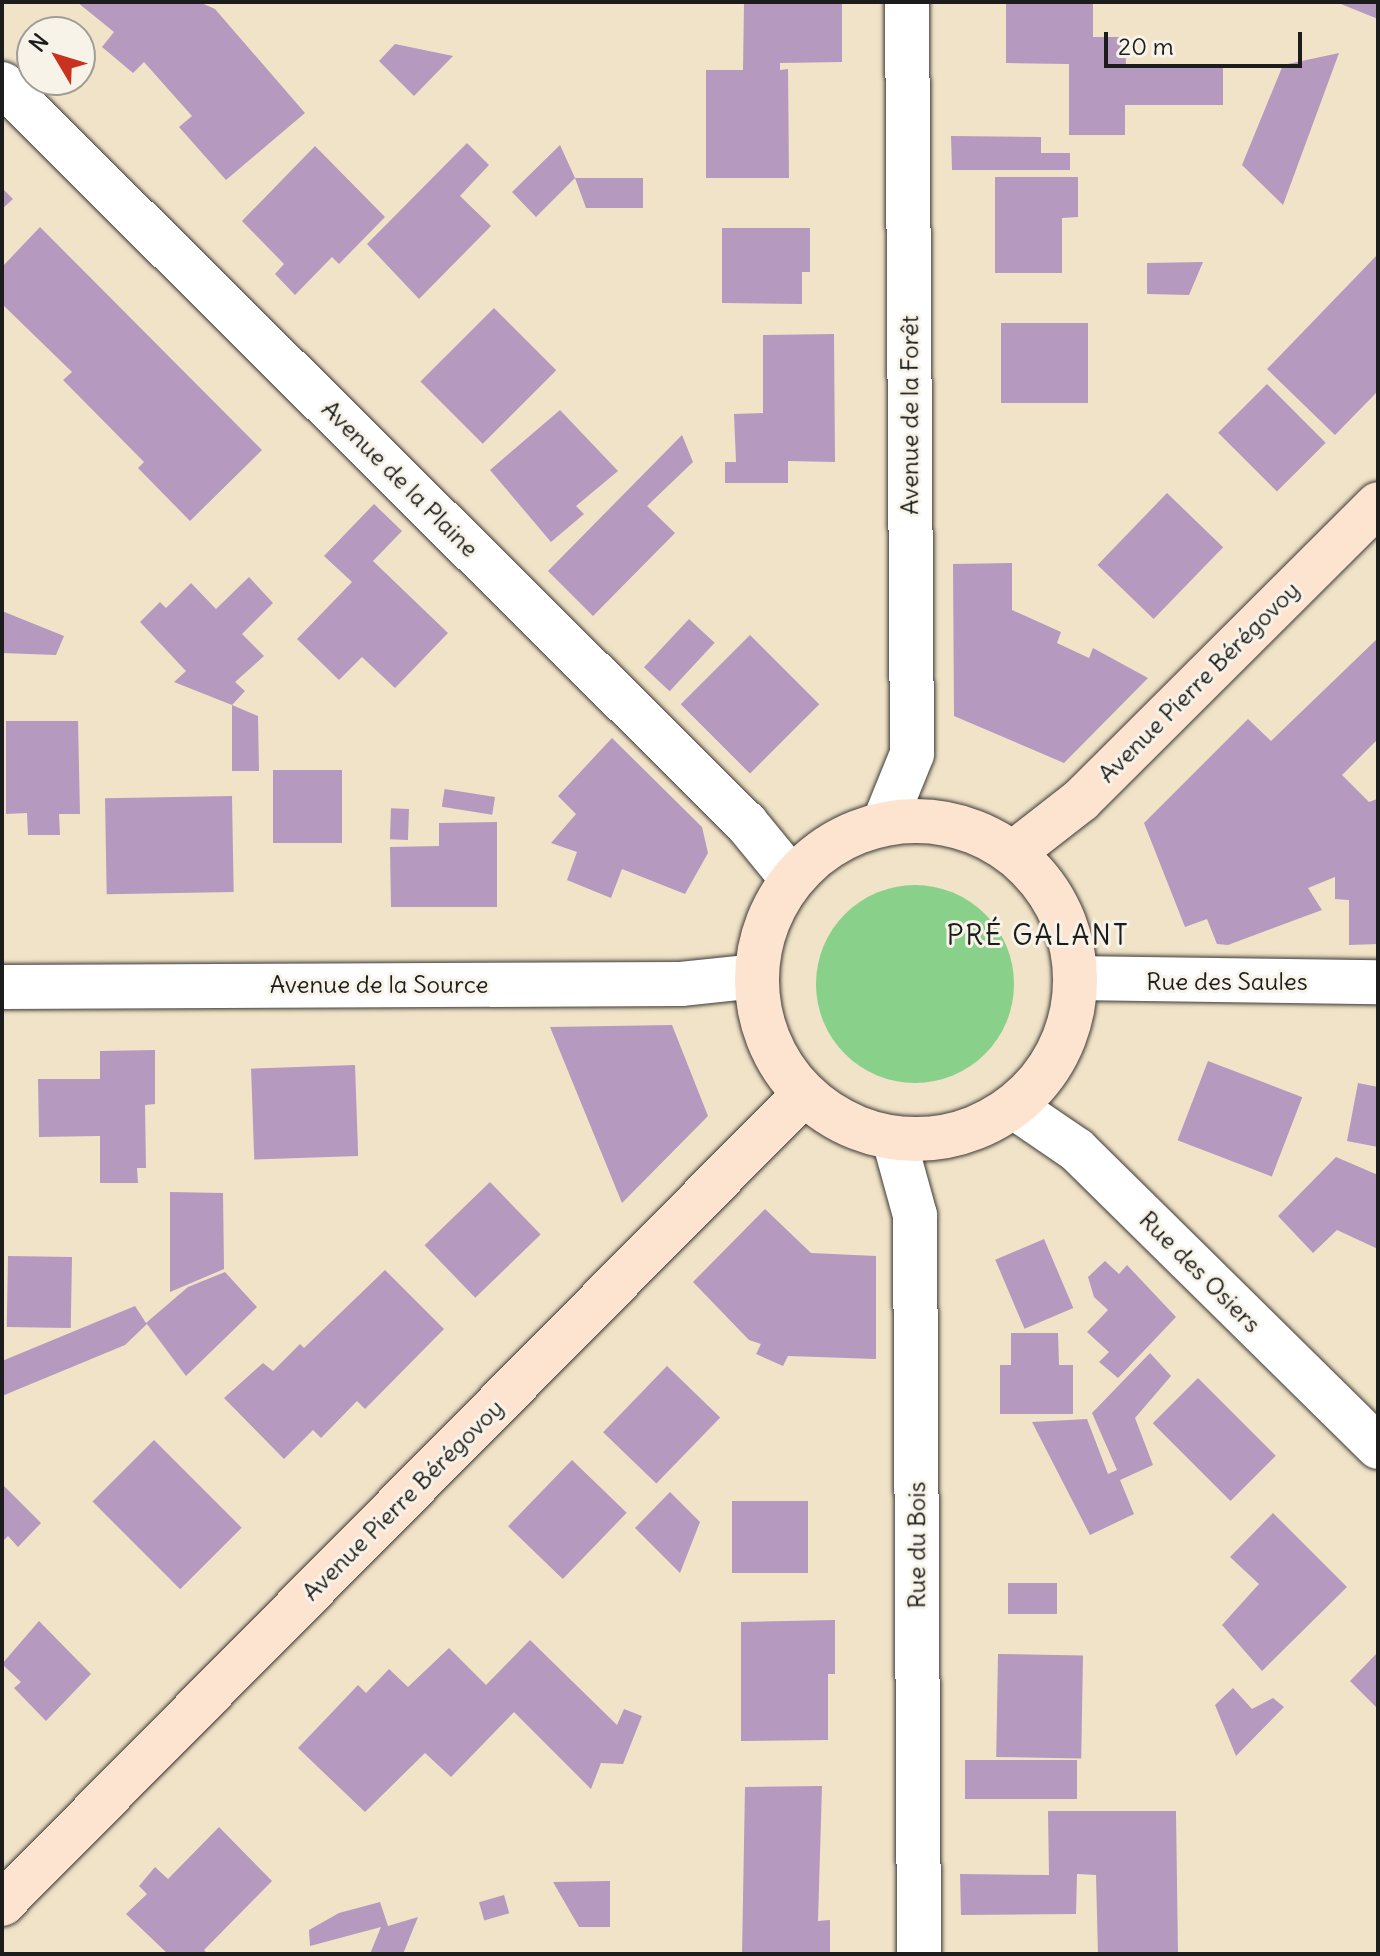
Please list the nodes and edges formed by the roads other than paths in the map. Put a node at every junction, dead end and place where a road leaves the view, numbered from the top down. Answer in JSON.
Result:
{"nodes":[{"id":1,"x":907,"y":2,"type":"edge"},
{"id":2,"x":2,"y":84,"type":"edge"},
{"id":3,"x":1378,"y":504,"type":"edge"},
{"id":4,"x":884,"y":823,"type":"junction"},
{"id":5,"x":1013,"y":853,"type":"junction"},
{"id":6,"x":792,"y":879,"type":"junction"},
{"id":7,"x":756,"y":976,"type":"junction"},
{"id":8,"x":1076,"y":978,"type":"junction"},
{"id":9,"x":1378,"y":982,"type":"edge"},
{"id":10,"x":2,"y":987,"type":"edge"},
{"id":11,"x":803,"y":1095,"type":"junction"},
{"id":12,"x":1014,"y":1107,"type":"junction"},
{"id":13,"x":894,"y":1139,"type":"junction"},
{"id":14,"x":1378,"y":1447,"type":"edge"},
{"id":15,"x":2,"y":1904,"type":"edge"},
{"id":16,"x":919,"y":1954,"type":"edge"}],
"edges":[{"from":1,"to":4,"type":"street","name":"Avenue de la Forêt"},
{"from":2,"to":6,"type":"street","name":"Avenue de la Plaine"},
{"from":3,"to":5,"type":"street","name":"Avenue Pierre Bérégovoy"},
{"from":4,"to":5,"type":"street"},
{"from":4,"to":6,"type":"street"},
{"from":5,"to":8,"type":"street"},
{"from":6,"to":7,"type":"street"},
{"from":7,"to":10,"type":"street","name":"Avenue de la Source"},
{"from":7,"to":11,"type":"street"},
{"from":8,"to":9,"type":"street","name":"Rue des Saules"},
{"from":8,"to":12,"type":"street"},
{"from":11,"to":13,"type":"street"},
{"from":11,"to":15,"type":"street","name":"Avenue Pierre Bérégovoy"},
{"from":12,"to":13,"type":"street"},
{"from":12,"to":14,"type":"street","name":"Rue des Osiers"},
{"from":13,"to":16,"type":"street","name":"Rue du Bois"}]}
